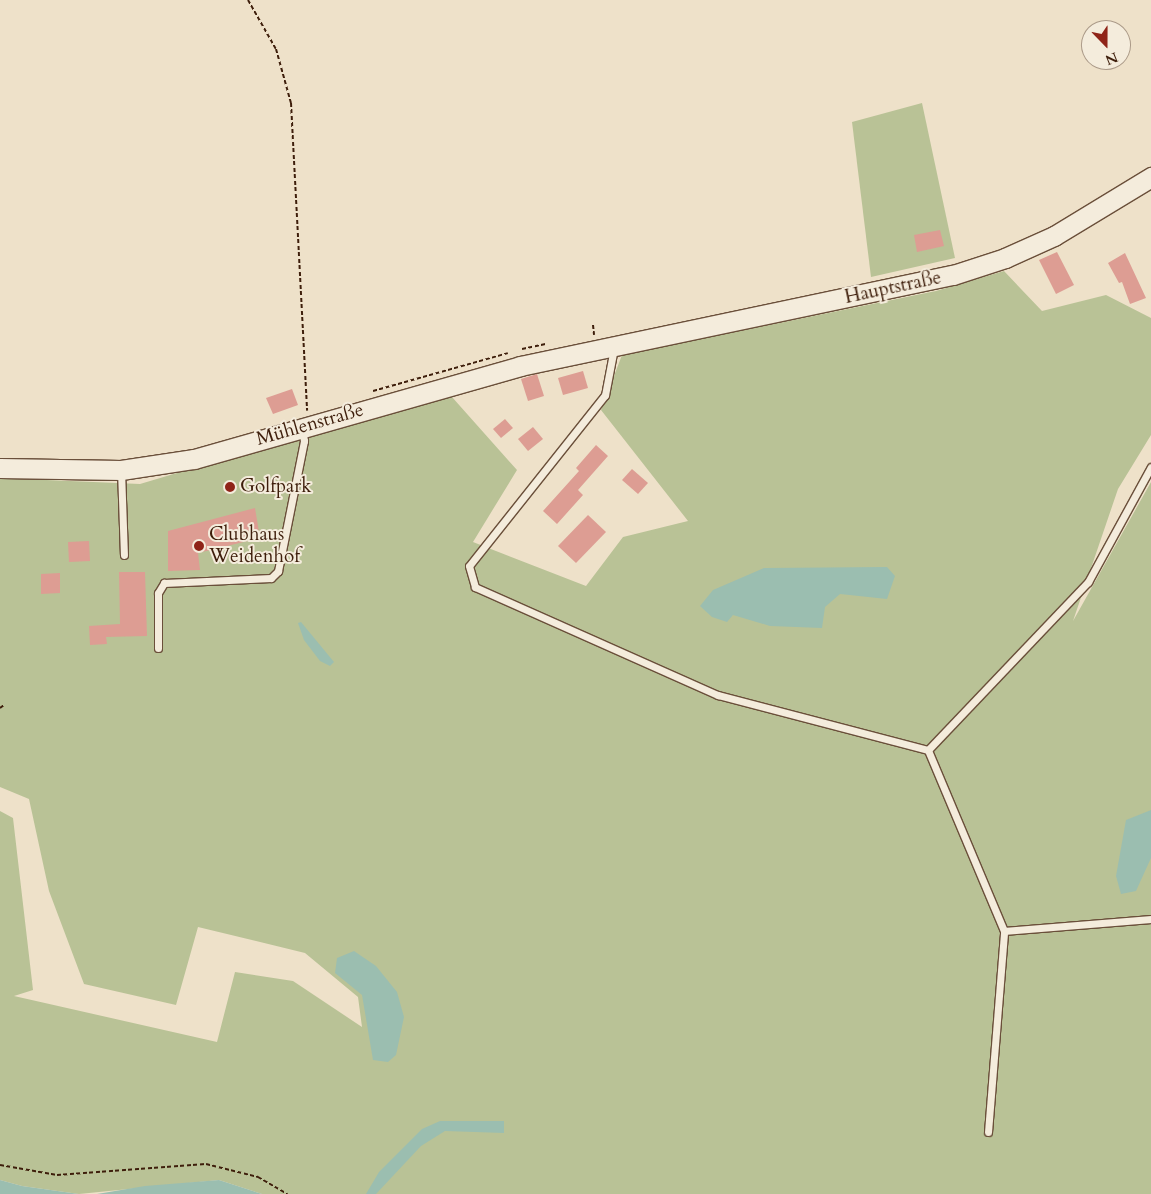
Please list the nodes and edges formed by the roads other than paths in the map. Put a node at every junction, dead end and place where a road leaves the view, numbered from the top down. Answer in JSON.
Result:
{"nodes":[{"id":1,"x":1151,"y":177,"type":"edge"},
{"id":2,"x":615,"y":346,"type":"junction"},
{"id":3,"x":305,"y":427,"type":"junction"},
{"id":4,"x":1151,"y":467,"type":"edge"},
{"id":5,"x":0,"y":468,"type":"edge"},
{"id":6,"x":121,"y":470,"type":"junction"},
{"id":7,"x":124,"y":555,"type":"dead end"},
{"id":8,"x":158,"y":648,"type":"dead end"},
{"id":9,"x":928,"y":750,"type":"junction"},
{"id":10,"x":1151,"y":919,"type":"edge"},
{"id":11,"x":1004,"y":931,"type":"junction"},
{"id":12,"x":988,"y":1132,"type":"dead end"}],
"edges":[{"from":1,"to":2,"type":"main road","name":"Hauptstraße"},
{"from":2,"to":3,"type":"main road","name":"Mühlenstraße"},
{"from":2,"to":9,"type":"lane"},
{"from":3,"to":6,"type":"main road","name":"Mühlenstraße"},
{"from":3,"to":8,"type":"lane"},
{"from":4,"to":9,"type":"lane"},
{"from":5,"to":6,"type":"main road","name":"Mühlenstraße"},
{"from":6,"to":7,"type":"lane"},
{"from":9,"to":11,"type":"lane"},
{"from":10,"to":11,"type":"lane"},
{"from":11,"to":12,"type":"lane"}]}
